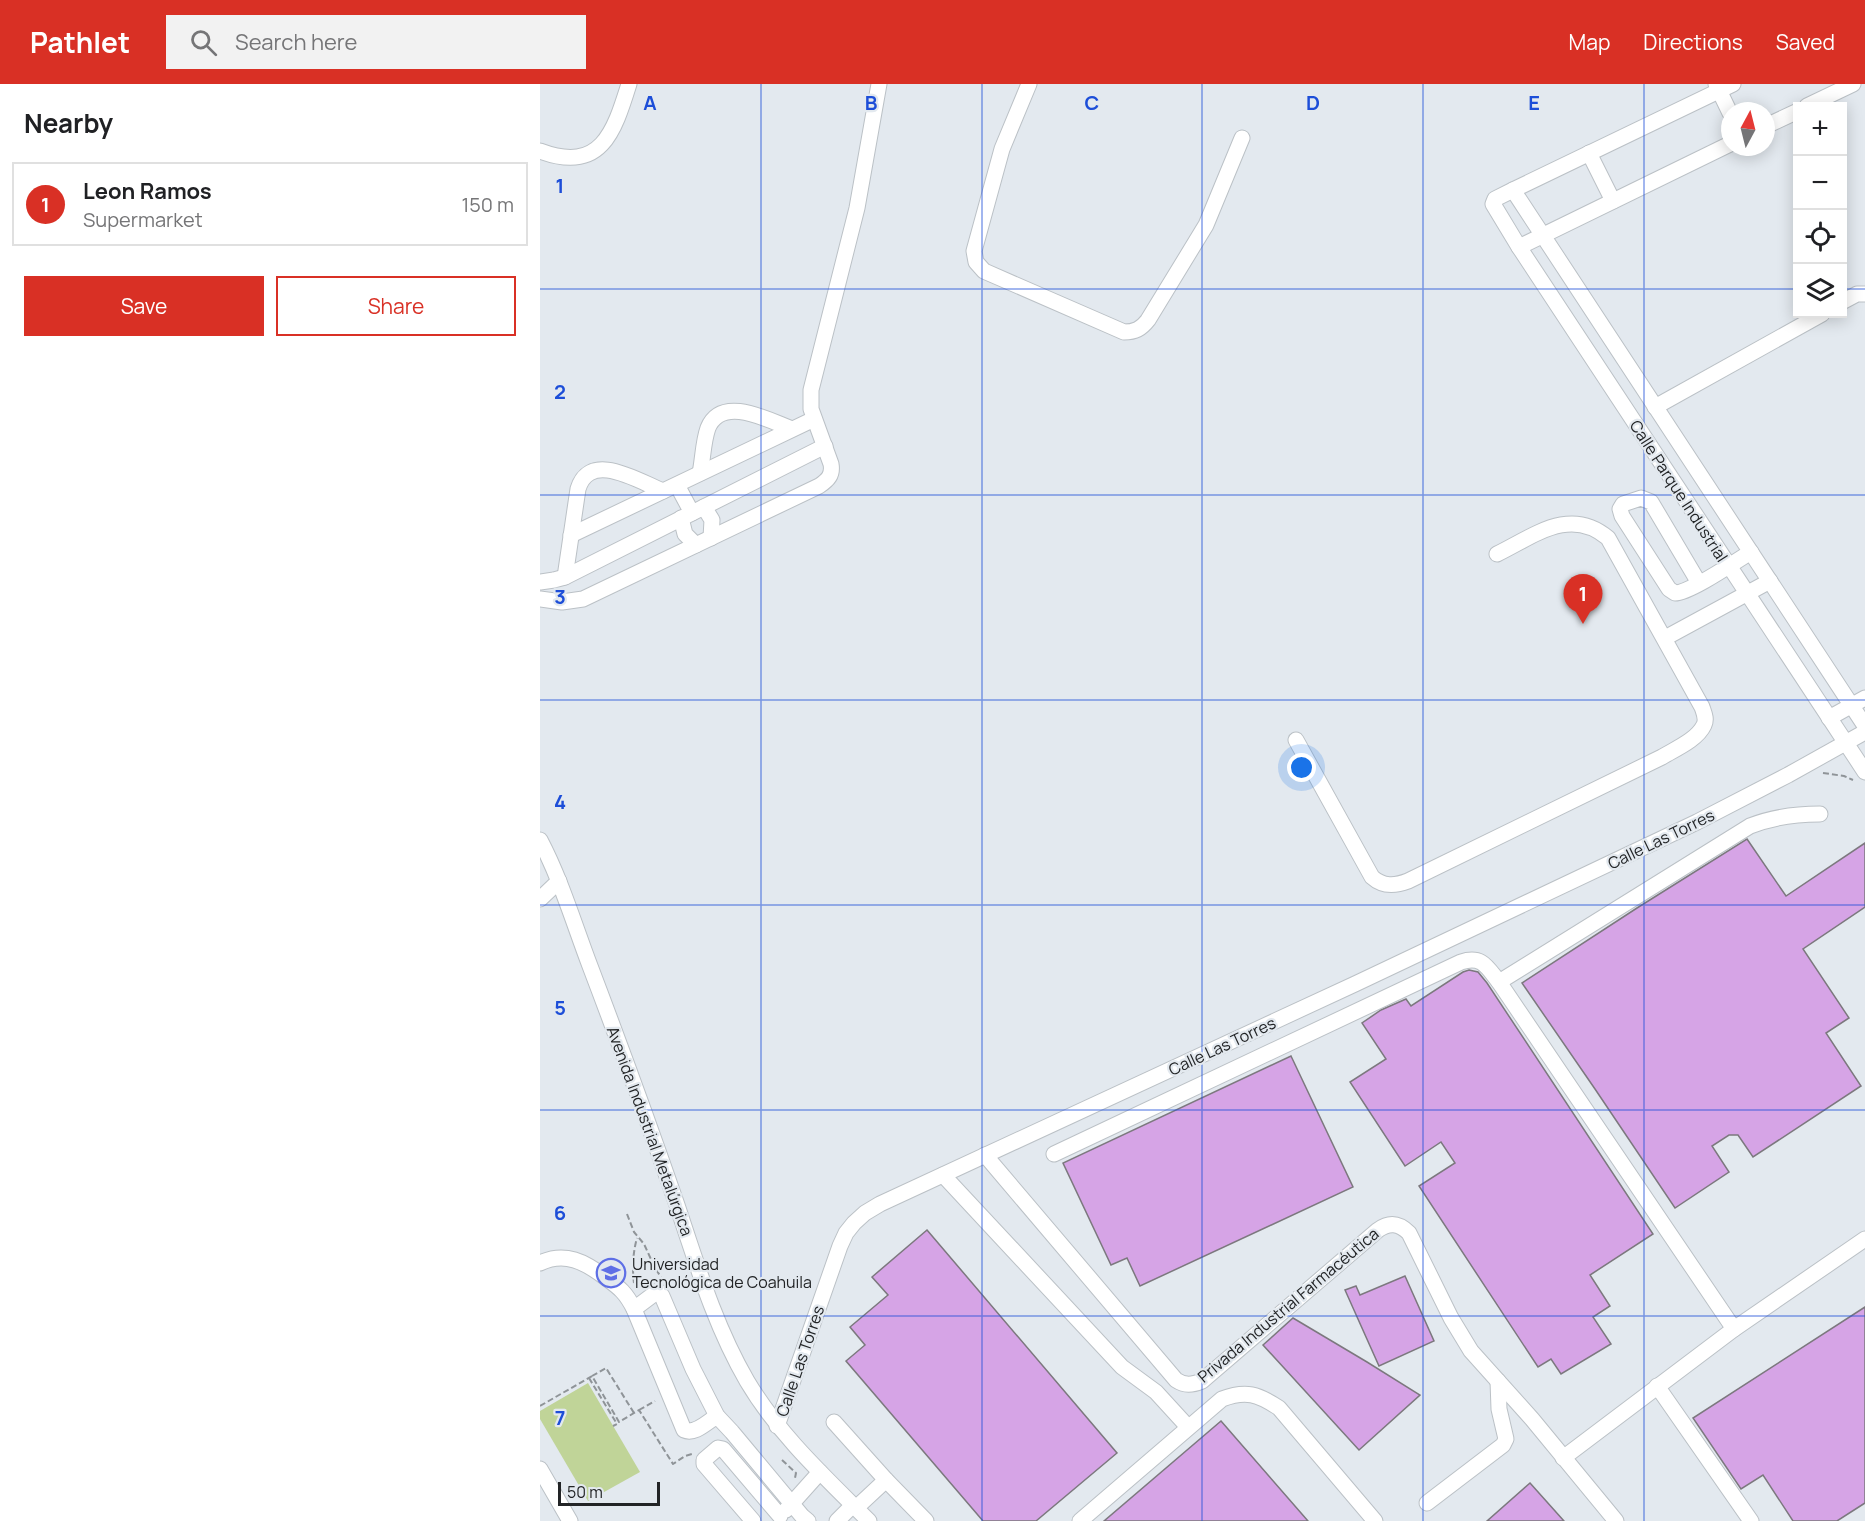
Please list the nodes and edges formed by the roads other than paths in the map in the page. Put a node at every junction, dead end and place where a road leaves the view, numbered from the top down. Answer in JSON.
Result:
{"nodes":[{"id":1,"x":628,"y":84,"type":"edge"},
{"id":2,"x":879,"y":84,"type":"edge"},
{"id":3,"x":1029,"y":84,"type":"edge"},
{"id":4,"x":1850,"y":85,"type":"edge"},
{"id":5,"x":1722,"y":86,"type":"edge"},
{"id":6,"x":1727,"y":102,"type":"edge"},
{"id":7,"x":1815,"y":102,"type":"edge"},
{"id":8,"x":1793,"y":113,"type":"edge"},
{"id":9,"x":1775,"y":122,"type":"edge"},
{"id":10,"x":1242,"y":138,"type":"dead end"},
{"id":11,"x":1721,"y":148,"type":"edge"},
{"id":12,"x":540,"y":151,"type":"edge"},
{"id":13,"x":1589,"y":153,"type":"junction"},
{"id":14,"x":1513,"y":189,"type":"junction"},
{"id":15,"x":1613,"y":201,"type":"junction"},
{"id":16,"x":1543,"y":235,"type":"junction"},
{"id":17,"x":1519,"y":247,"type":"junction"},
{"id":18,"x":1865,"y":294,"type":"edge"},
{"id":19,"x":1847,"y":299,"type":"edge"},
{"id":20,"x":1815,"y":318,"type":"edge"},
{"id":21,"x":1655,"y":407,"type":"junction"},
{"id":22,"x":814,"y":419,"type":"junction"},
{"id":23,"x":792,"y":429,"type":"junction"},
{"id":24,"x":825,"y":446,"type":"junction"},
{"id":25,"x":700,"y":474,"type":"junction"},
{"id":26,"x":670,"y":488,"type":"junction"},
{"id":27,"x":1709,"y":489,"type":"junction"},
{"id":28,"x":1687,"y":503,"type":"junction"},
{"id":29,"x":692,"y":513,"type":"junction"},
{"id":30,"x":572,"y":535,"type":"junction"},
{"id":31,"x":711,"y":538,"type":"junction"},
{"id":32,"x":696,"y":545,"type":"junction"},
{"id":33,"x":1751,"y":552,"type":"junction"},
{"id":34,"x":1497,"y":554,"type":"dead end"},
{"id":35,"x":1728,"y":566,"type":"junction"},
{"id":36,"x":565,"y":577,"type":"junction"},
{"id":37,"x":1770,"y":581,"type":"junction"},
{"id":38,"x":540,"y":582,"type":"edge"},
{"id":39,"x":1699,"y":583,"type":"junction"},
{"id":40,"x":1746,"y":594,"type":"junction"},
{"id":41,"x":540,"y":599,"type":"edge"},
{"id":42,"x":1665,"y":638,"type":"junction"},
{"id":43,"x":1858,"y":702,"type":"edge"},
{"id":44,"x":1829,"y":718,"type":"junction"},
{"id":45,"x":1865,"y":726,"type":"edge"},
{"id":46,"x":1865,"y":732,"type":"edge"},
{"id":47,"x":1296,"y":740,"type":"dead end"},
{"id":48,"x":1845,"y":743,"type":"junction"},
{"id":49,"x":1863,"y":778,"type":"edge"},
{"id":50,"x":1820,"y":814,"type":"dead end"},
{"id":51,"x":540,"y":840,"type":"edge"},
{"id":52,"x":559,"y":881,"type":"junction"},
{"id":53,"x":540,"y":900,"type":"edge"},
{"id":54,"x":1499,"y":982,"type":"junction"},
{"id":55,"x":1054,"y":1154,"type":"dead end"},
{"id":56,"x":985,"y":1155,"type":"junction"},
{"id":57,"x":943,"y":1174,"type":"junction"},
{"id":58,"x":1865,"y":1239,"type":"edge"},
{"id":59,"x":540,"y":1263,"type":"edge"},
{"id":60,"x":639,"y":1305,"type":"junction"},
{"id":61,"x":1734,"y":1329,"type":"junction"},
{"id":62,"x":1498,"y":1381,"type":"junction"},
{"id":63,"x":1657,"y":1386,"type":"junction"},
{"id":64,"x":717,"y":1416,"type":"junction"},
{"id":65,"x":834,"y":1422,"type":"dead end"},
{"id":66,"x":777,"y":1426,"type":"junction"},
{"id":67,"x":1188,"y":1428,"type":"junction"},
{"id":68,"x":1563,"y":1458,"type":"junction"},
{"id":69,"x":540,"y":1468,"type":"edge"},
{"id":70,"x":820,"y":1472,"type":"junction"},
{"id":71,"x":886,"y":1480,"type":"junction"},
{"id":72,"x":792,"y":1503,"type":"junction"},
{"id":73,"x":1427,"y":1503,"type":"dead end"},
{"id":74,"x":854,"y":1507,"type":"junction"},
{"id":75,"x":778,"y":1519,"type":"edge"},
{"id":76,"x":570,"y":1521,"type":"edge"},
{"id":77,"x":753,"y":1521,"type":"edge"},
{"id":78,"x":808,"y":1521,"type":"edge"},
{"id":79,"x":837,"y":1521,"type":"edge"},
{"id":80,"x":868,"y":1521,"type":"edge"},
{"id":81,"x":926,"y":1521,"type":"edge"},
{"id":82,"x":1080,"y":1521,"type":"edge"},
{"id":83,"x":1375,"y":1521,"type":"edge"},
{"id":84,"x":1616,"y":1521,"type":"edge"},
{"id":85,"x":1751,"y":1521,"type":"edge"}],
"edges":[{"from":1,"to":12,"type":"street"},
{"from":2,"to":22,"type":"street"},
{"from":3,"to":10,"type":"street"},
{"from":4,"to":7,"type":"street"},
{"from":5,"to":6,"type":"street"},
{"from":5,"to":13,"type":"street"},
{"from":8,"to":9,"type":"street"},
{"from":11,"to":15,"type":"street"},
{"from":13,"to":14,"type":"street"},
{"from":13,"to":15,"type":"street"},
{"from":14,"to":16,"type":"street","name":"Calle Parque Industrial"},
{"from":14,"to":17,"type":"street","name":"Calle Parque Industrial"},
{"from":15,"to":16,"type":"street"},
{"from":16,"to":17,"type":"street"},
{"from":16,"to":21,"type":"street","name":"Calle Parque Industrial"},
{"from":17,"to":28,"type":"street","name":"Calle Parque Industrial"},
{"from":18,"to":19,"type":"street"},
{"from":20,"to":21,"type":"street"},
{"from":21,"to":27,"type":"street","name":"Calle Parque Industrial"},
{"from":22,"to":23,"type":"street"},
{"from":22,"to":24,"type":"street"},
{"from":23,"to":25,"type":"street"},
{"from":23,"to":25,"type":"street"},
{"from":24,"to":29,"type":"street"},
{"from":24,"to":31,"type":"street"},
{"from":25,"to":26,"type":"street"},
{"from":26,"to":29,"type":"street"},
{"from":26,"to":30,"type":"street"},
{"from":26,"to":30,"type":"street"},
{"from":27,"to":28,"type":"street"},
{"from":27,"to":33,"type":"street","name":"Calle Parque Industrial"},
{"from":28,"to":35,"type":"street","name":"Calle Parque Industrial"},
{"from":29,"to":31,"type":"street"},
{"from":29,"to":32,"type":"street"},
{"from":29,"to":36,"type":"street"},
{"from":30,"to":36,"type":"street"},
{"from":31,"to":32,"type":"street"},
{"from":32,"to":41,"type":"street"},
{"from":33,"to":35,"type":"street"},
{"from":33,"to":37,"type":"street","name":"Calle Parque Industrial"},
{"from":34,"to":42,"type":"street"},
{"from":35,"to":39,"type":"street"},
{"from":35,"to":40,"type":"street","name":"Calle Parque Industrial"},
{"from":36,"to":38,"type":"street"},
{"from":37,"to":40,"type":"street"},
{"from":37,"to":43,"type":"street","name":"Calle Parque Industrial"},
{"from":39,"to":39,"type":"street"},
{"from":40,"to":42,"type":"street"},
{"from":40,"to":44,"type":"street","name":"Calle Parque Industrial"},
{"from":42,"to":47,"type":"street"},
{"from":43,"to":44,"type":"street"},
{"from":43,"to":45,"type":"street","name":"Calle Parque Industrial"},
{"from":44,"to":48,"type":"street","name":"Calle Parque Industrial"},
{"from":46,"to":48,"type":"street","name":"Calle Las Torres"},
{"from":48,"to":49,"type":"street","name":"Calle Parque Industrial"},
{"from":48,"to":56,"type":"street","name":"Calle Las Torres"},
{"from":50,"to":54,"type":"street"},
{"from":51,"to":52,"type":"street","name":"Avenida Industrial Metalúrgica"},
{"from":52,"to":53,"type":"street"},
{"from":52,"to":66,"type":"street","name":"Avenida Industrial Metalúrgica"},
{"from":54,"to":55,"type":"street"},
{"from":54,"to":61,"type":"street"},
{"from":56,"to":57,"type":"street","name":"Calle Las Torres"},
{"from":56,"to":62,"type":"street","name":"Privada Industrial Farmacéutica"},
{"from":57,"to":66,"type":"street","name":"Calle Las Torres"},
{"from":57,"to":67,"type":"street"},
{"from":58,"to":61,"type":"street"},
{"from":59,"to":60,"type":"street"},
{"from":60,"to":64,"type":"street"},
{"from":60,"to":64,"type":"street"},
{"from":61,"to":63,"type":"street"},
{"from":62,"to":68,"type":"street","name":"Privada Industrial Farmacéutica"},
{"from":62,"to":73,"type":"street"},
{"from":63,"to":68,"type":"street"},
{"from":63,"to":85,"type":"street"},
{"from":64,"to":72,"type":"street"},
{"from":65,"to":71,"type":"street"},
{"from":66,"to":70,"type":"street","name":"Avenida Industrial Metalúrgica"},
{"from":67,"to":82,"type":"street"},
{"from":67,"to":83,"type":"street"},
{"from":68,"to":84,"type":"street","name":"Privada Industrial Farmacéutica"},
{"from":69,"to":76,"type":"street"},
{"from":70,"to":72,"type":"street"},
{"from":70,"to":74,"type":"street","name":"Avenida Industrial Metalúrgica"},
{"from":71,"to":74,"type":"street"},
{"from":71,"to":81,"type":"street"},
{"from":72,"to":75,"type":"street"},
{"from":72,"to":78,"type":"street"},
{"from":74,"to":79,"type":"street"},
{"from":74,"to":80,"type":"street","name":"Avenida Industrial Metalúrgica"},
{"from":75,"to":77,"type":"street"}]}
